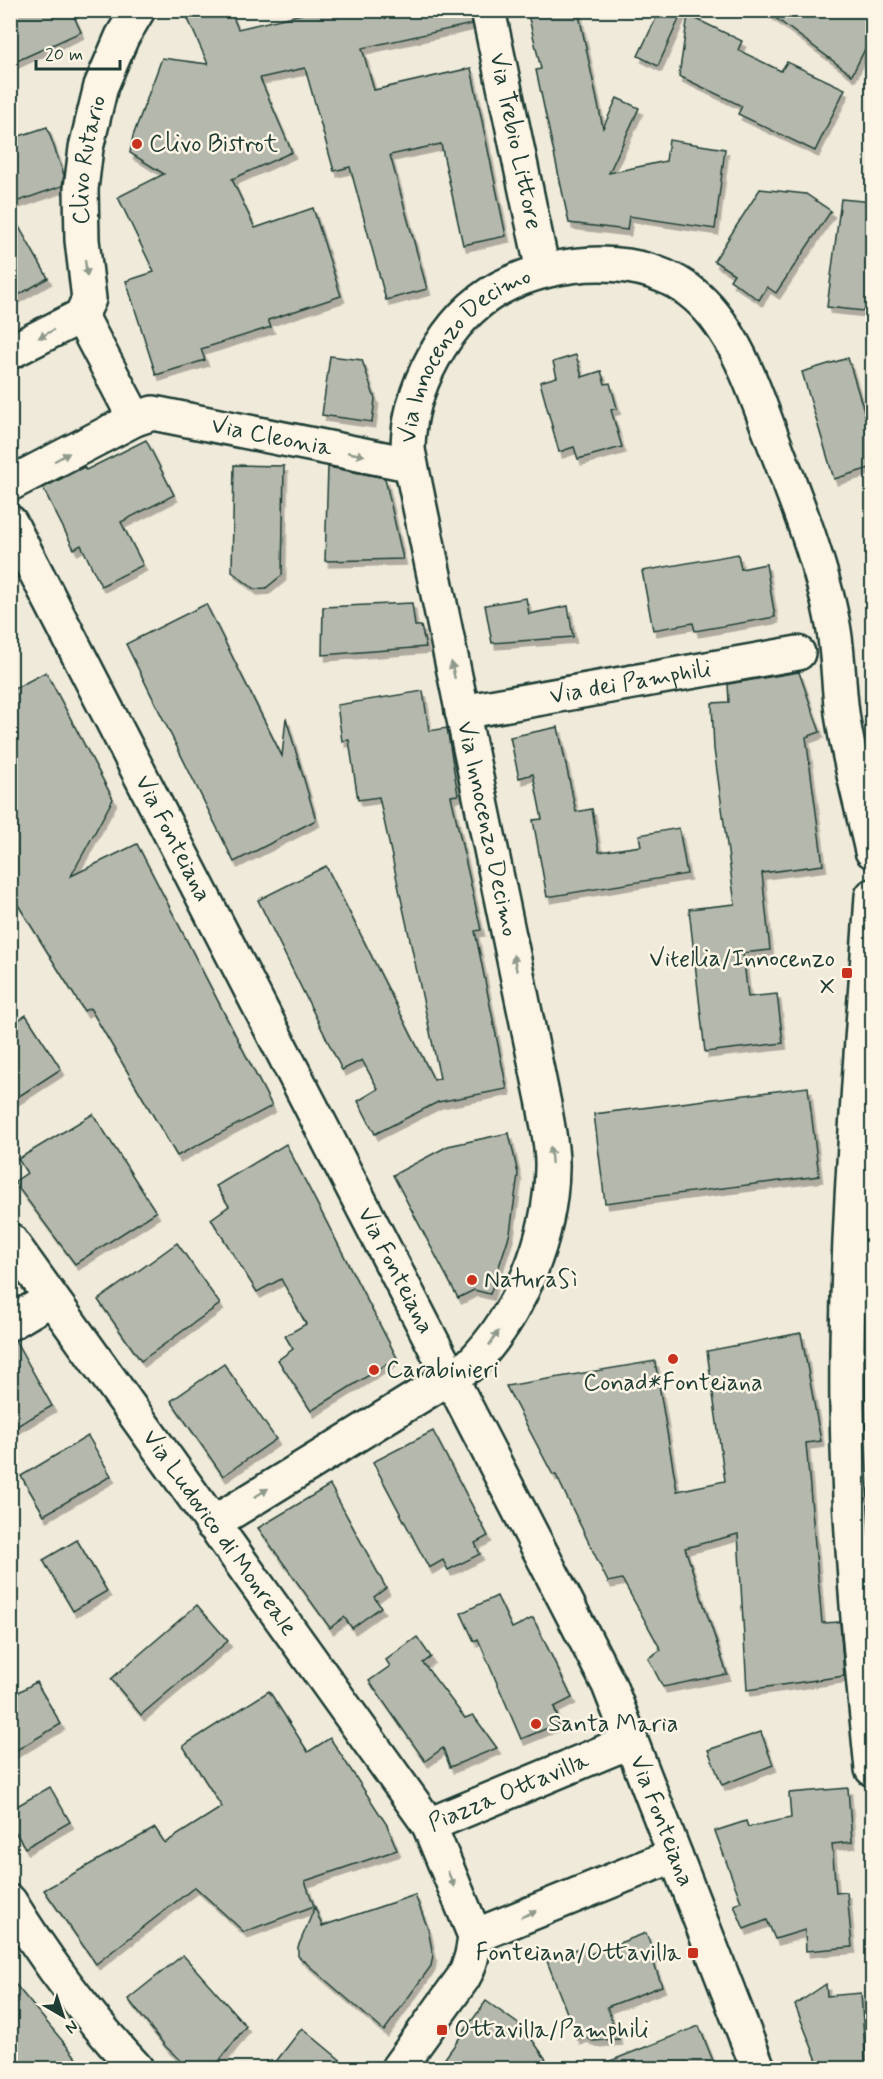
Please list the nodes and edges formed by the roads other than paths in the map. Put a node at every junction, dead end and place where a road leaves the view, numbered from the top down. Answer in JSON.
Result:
{"nodes":[{"id":1,"x":138,"y":10,"type":"edge"},
{"id":2,"x":488,"y":10,"type":"edge"},
{"id":3,"x":543,"y":271,"type":"junction"},
{"id":4,"x":81,"y":316,"type":"junction"},
{"id":5,"x":10,"y":352,"type":"edge"},
{"id":6,"x":135,"y":419,"type":"junction"},
{"id":7,"x":409,"y":464,"type":"junction"},
{"id":8,"x":10,"y":484,"type":"edge"},
{"id":9,"x":10,"y":522,"type":"edge"},
{"id":10,"x":798,"y":653,"type":"dead end"},
{"id":11,"x":462,"y":712,"type":"junction"},
{"id":12,"x":873,"y":851,"type":"edge"},
{"id":13,"x":873,"y":896,"type":"edge"},
{"id":14,"x":10,"y":1240,"type":"edge"},
{"id":15,"x":51,"y":1299,"type":"junction"},
{"id":16,"x":10,"y":1323,"type":"edge"},
{"id":17,"x":451,"y":1376,"type":"junction"},
{"id":18,"x":212,"y":1524,"type":"junction"},
{"id":19,"x":631,"y":1741,"type":"junction"},
{"id":20,"x":873,"y":1769,"type":"edge"},
{"id":21,"x":429,"y":1825,"type":"junction"},
{"id":22,"x":675,"y":1855,"type":"junction"},
{"id":23,"x":10,"y":1902,"type":"edge"},
{"id":24,"x":475,"y":1936,"type":"junction"},
{"id":25,"x":136,"y":2068,"type":"edge"},
{"id":26,"x":398,"y":2068,"type":"edge"},
{"id":27,"x":758,"y":2068,"type":"edge"}],
"edges":[{"from":1,"to":4,"type":"street","name":"Clivo Rutario","one_way":true},
{"from":2,"to":3,"type":"street","name":"Via Trebio Littore"},
{"from":3,"to":7,"type":"street","name":"Via Innocenzo Decimo"},
{"from":3,"to":12,"type":"street","name":"Via Innocenzo Decimo"},
{"from":4,"to":5,"type":"street","one_way":true},
{"from":4,"to":6,"type":"street"},
{"from":6,"to":7,"type":"street","name":"Via Cleonia","one_way":true},
{"from":8,"to":6,"type":"street","name":"Via Cleonia","one_way":true},
{"from":11,"to":7,"type":"street","name":"Via Innocenzo Decimo","one_way":true},
{"from":9,"to":17,"type":"street","name":"Via Fonteiana"},
{"from":10,"to":11,"type":"street","name":"Via dei Pamphili"},
{"from":17,"to":11,"type":"street","name":"Via Innocenzo Decimo","one_way":true},
{"from":13,"to":20,"type":"street"},
{"from":14,"to":15,"type":"street","name":"Via Ludovico di Monreale"},
{"from":15,"to":16,"type":"street"},
{"from":15,"to":18,"type":"street","name":"Via Ludovico di Monreale"},
{"from":18,"to":17,"type":"street","name":"Via Innocenzo Decimo","one_way":true},
{"from":17,"to":19,"type":"street","name":"Via Fonteiana"},
{"from":18,"to":21,"type":"street","name":"Via Ludovico di Monreale"},
{"from":19,"to":21,"type":"street","name":"Piazza Ottavilla"},
{"from":19,"to":22,"type":"street","name":"Via Fonteiana"},
{"from":21,"to":24,"type":"street","name":"Piazza Ottavilla","one_way":true},
{"from":24,"to":22,"type":"street","one_way":true},
{"from":22,"to":27,"type":"street","name":"Via Fonteiana"},
{"from":23,"to":25,"type":"street"},
{"from":24,"to":26,"type":"street"}]}
